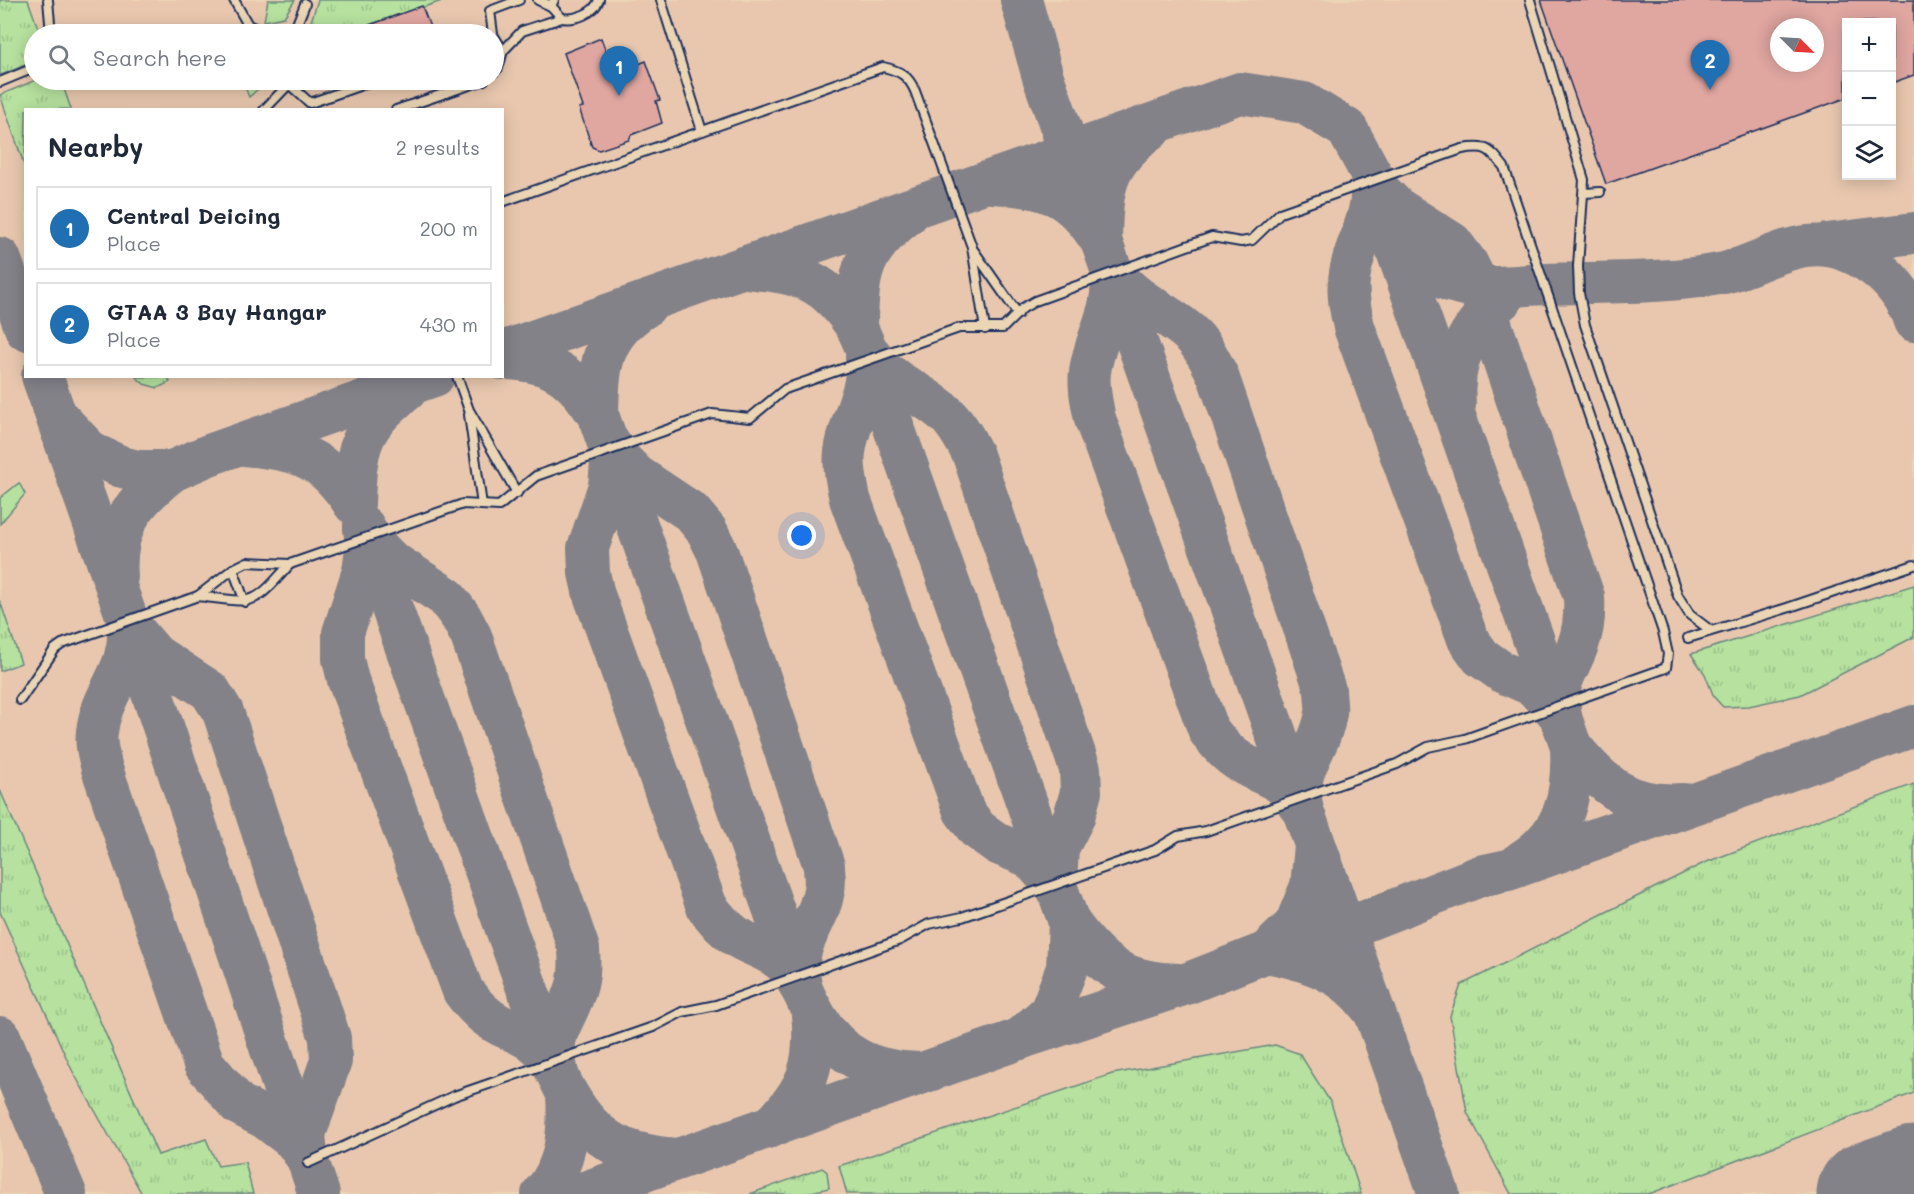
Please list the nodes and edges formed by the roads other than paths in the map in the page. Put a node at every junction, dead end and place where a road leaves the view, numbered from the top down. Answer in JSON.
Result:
{"nodes":[{"id":1,"x":48,"y":0,"type":"edge"},
{"id":2,"x":234,"y":0,"type":"edge"},
{"id":3,"x":519,"y":0,"type":"edge"},
{"id":4,"x":538,"y":0,"type":"edge"},
{"id":5,"x":599,"y":0,"type":"edge"},
{"id":6,"x":661,"y":0,"type":"edge"},
{"id":7,"x":1530,"y":0,"type":"edge"},
{"id":8,"x":553,"y":3,"type":"edge"},
{"id":9,"x":305,"y":4,"type":"dead end"},
{"id":10,"x":562,"y":18,"type":"junction"},
{"id":11,"x":50,"y":24,"type":"edge"},
{"id":12,"x":247,"y":24,"type":"edge"},
{"id":13,"x":297,"y":24,"type":"edge"},
{"id":14,"x":492,"y":24,"type":"edge"},
{"id":15,"x":504,"y":50,"type":"edge"},
{"id":16,"x":24,"y":72,"type":"edge"},
{"id":17,"x":0,"y":82,"type":"edge"},
{"id":18,"x":282,"y":90,"type":"edge"},
{"id":19,"x":296,"y":90,"type":"edge"},
{"id":20,"x":350,"y":90,"type":"edge"},
{"id":21,"x":455,"y":90,"type":"edge"},
{"id":22,"x":311,"y":106,"type":"edge"},
{"id":23,"x":266,"y":108,"type":"edge"},
{"id":24,"x":402,"y":108,"type":"edge"},
{"id":25,"x":702,"y":131,"type":"junction"},
{"id":26,"x":1600,"y":192,"type":"dead end"},
{"id":27,"x":1585,"y":193,"type":"junction"},
{"id":28,"x":504,"y":201,"type":"edge"},
{"id":29,"x":972,"y":247,"type":"junction"},
{"id":30,"x":1018,"y":314,"type":"junction"},
{"id":31,"x":985,"y":329,"type":"junction"},
{"id":32,"x":458,"y":378,"type":"edge"},
{"id":33,"x":469,"y":410,"type":"junction"},
{"id":34,"x":517,"y":493,"type":"junction"},
{"id":35,"x":482,"y":506,"type":"junction"},
{"id":36,"x":290,"y":564,"type":"junction"},
{"id":37,"x":1914,"y":565,"type":"edge"},
{"id":38,"x":233,"y":569,"type":"junction"},
{"id":39,"x":198,"y":596,"type":"junction"},
{"id":40,"x":245,"y":602,"type":"junction"},
{"id":41,"x":1710,"y":630,"type":"junction"},
{"id":42,"x":1688,"y":638,"type":"dead end"},
{"id":43,"x":20,"y":699,"type":"dead end"},
{"id":44,"x":308,"y":1163,"type":"dead end"}],
"edges":[{"from":1,"to":11,"type":"lane"},
{"from":2,"to":12,"type":"lane"},
{"from":3,"to":14,"type":"lane"},
{"from":4,"to":8,"type":"lane"},
{"from":5,"to":10,"type":"lane"},
{"from":6,"to":25,"type":"lane"},
{"from":7,"to":27,"type":"lane"},
{"from":8,"to":10,"type":"lane"},
{"from":9,"to":13,"type":"lane"},
{"from":10,"to":15,"type":"lane"},
{"from":16,"to":17,"type":"lane"},
{"from":18,"to":23,"type":"lane"},
{"from":19,"to":22,"type":"lane"},
{"from":20,"to":22,"type":"lane"},
{"from":21,"to":24,"type":"lane"},
{"from":25,"to":28,"type":"lane"},
{"from":25,"to":29,"type":"lane"},
{"from":26,"to":27,"type":"lane"},
{"from":27,"to":41,"type":"lane"},
{"from":29,"to":30,"type":"lane"},
{"from":29,"to":31,"type":"lane"},
{"from":30,"to":31,"type":"lane"},
{"from":30,"to":44,"type":"lane"},
{"from":31,"to":34,"type":"lane"},
{"from":32,"to":33,"type":"lane"},
{"from":33,"to":34,"type":"lane"},
{"from":33,"to":35,"type":"lane"},
{"from":34,"to":35,"type":"lane"},
{"from":35,"to":36,"type":"lane"},
{"from":36,"to":38,"type":"lane"},
{"from":36,"to":40,"type":"lane"},
{"from":37,"to":41,"type":"lane"},
{"from":38,"to":39,"type":"lane"},
{"from":38,"to":40,"type":"lane"},
{"from":39,"to":40,"type":"lane"},
{"from":39,"to":43,"type":"lane"},
{"from":41,"to":42,"type":"lane"}]}
